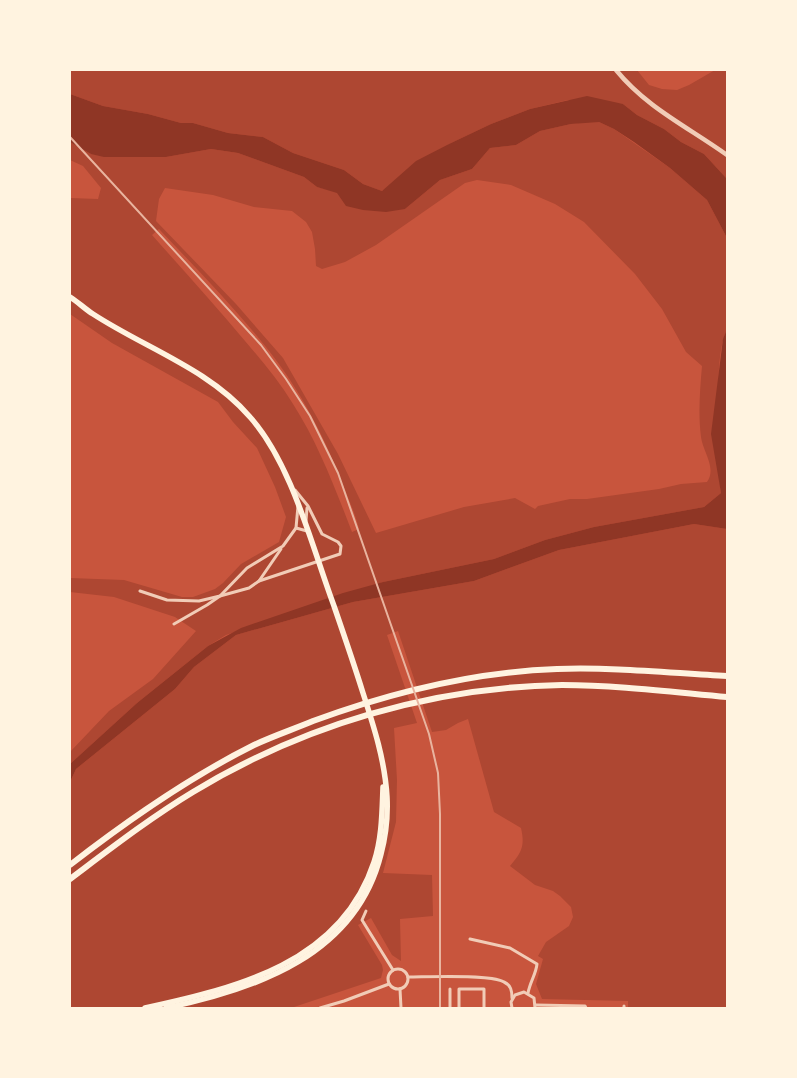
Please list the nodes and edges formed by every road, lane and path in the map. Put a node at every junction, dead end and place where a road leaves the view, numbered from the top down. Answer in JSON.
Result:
{"nodes":[{"id":1,"x":616,"y":70,"type":"edge"},
{"id":2,"x":727,"y":155,"type":"edge"},
{"id":3,"x":70,"y":297,"type":"edge"},
{"id":4,"x":289,"y":484,"type":"junction"},
{"id":5,"x":298,"y":506,"type":"junction"},
{"id":6,"x":308,"y":506,"type":"junction"},
{"id":7,"x":296,"y":528,"type":"junction"},
{"id":8,"x":306,"y":529,"type":"junction"},
{"id":9,"x":283,"y":546,"type":"junction"},
{"id":10,"x":259,"y":582,"type":"junction"},
{"id":11,"x":140,"y":591,"type":"dead end"},
{"id":12,"x":220,"y":596,"type":"junction"},
{"id":13,"x":174,"y":624,"type":"dead end"},
{"id":14,"x":727,"y":676,"type":"edge"},
{"id":15,"x":727,"y":697,"type":"edge"},
{"id":16,"x":383,"y":772,"type":"junction"},
{"id":17,"x":70,"y":865,"type":"edge"},
{"id":18,"x":70,"y":879,"type":"edge"},
{"id":19,"x":366,"y":911,"type":"dead end"},
{"id":20,"x":470,"y":939,"type":"dead end"},
{"id":21,"x":393,"y":970,"type":"junction"},
{"id":22,"x":408,"y":978,"type":"junction"},
{"id":23,"x":389,"y":984,"type":"junction"},
{"id":24,"x":400,"y":989,"type":"junction"},
{"id":25,"x":450,"y":989,"type":"dead end"},
{"id":26,"x":528,"y":993,"type":"junction"},
{"id":27,"x":512,"y":998,"type":"junction"},
{"id":28,"x":344,"y":1001,"type":"junction"},
{"id":29,"x":535,"y":1007,"type":"edge"},
{"id":30,"x":559,"y":1007,"type":"edge"},
{"id":31,"x":145,"y":1008,"type":"edge"},
{"id":32,"x":166,"y":1008,"type":"edge"},
{"id":33,"x":320,"y":1008,"type":"edge"},
{"id":34,"x":345,"y":1008,"type":"edge"},
{"id":35,"x":401,"y":1008,"type":"edge"},
{"id":36,"x":450,"y":1008,"type":"edge"},
{"id":37,"x":459,"y":1008,"type":"edge"},
{"id":38,"x":484,"y":1008,"type":"edge"},
{"id":39,"x":512,"y":1008,"type":"edge"},
{"id":40,"x":586,"y":1008,"type":"edge"}],
"edges":[{"from":1,"to":2,"type":"street"},
{"from":3,"to":4,"type":"highway"},
{"from":4,"to":5,"type":"highway"},
{"from":4,"to":6,"type":"street"},
{"from":5,"to":7,"type":"street"},
{"from":5,"to":8,"type":"highway"},
{"from":6,"to":8,"type":"street"},
{"from":6,"to":10,"type":"street"},
{"from":7,"to":8,"type":"street"},
{"from":7,"to":9,"type":"street"},
{"from":8,"to":16,"type":"highway"},
{"from":9,"to":10,"type":"street"},
{"from":9,"to":12,"type":"street"},
{"from":10,"to":12,"type":"street"},
{"from":11,"to":12,"type":"street"},
{"from":12,"to":13,"type":"street"},
{"from":14,"to":17,"type":"highway"},
{"from":15,"to":18,"type":"highway"},
{"from":16,"to":31,"type":"highway"},
{"from":16,"to":32,"type":"highway"},
{"from":19,"to":21,"type":"street"},
{"from":20,"to":26,"type":"street"},
{"from":21,"to":22,"type":"street"},
{"from":21,"to":23,"type":"street"},
{"from":22,"to":24,"type":"street"},
{"from":22,"to":27,"type":"street"},
{"from":23,"to":24,"type":"street"},
{"from":23,"to":28,"type":"street"},
{"from":24,"to":35,"type":"street"},
{"from":25,"to":36,"type":"street"},
{"from":26,"to":27,"type":"street"},
{"from":26,"to":29,"type":"street"},
{"from":27,"to":39,"type":"street"},
{"from":28,"to":33,"type":"street"},
{"from":28,"to":34,"type":"street"},
{"from":29,"to":30,"type":"street"},
{"from":30,"to":40,"type":"street"},
{"from":37,"to":38,"type":"street"}]}
